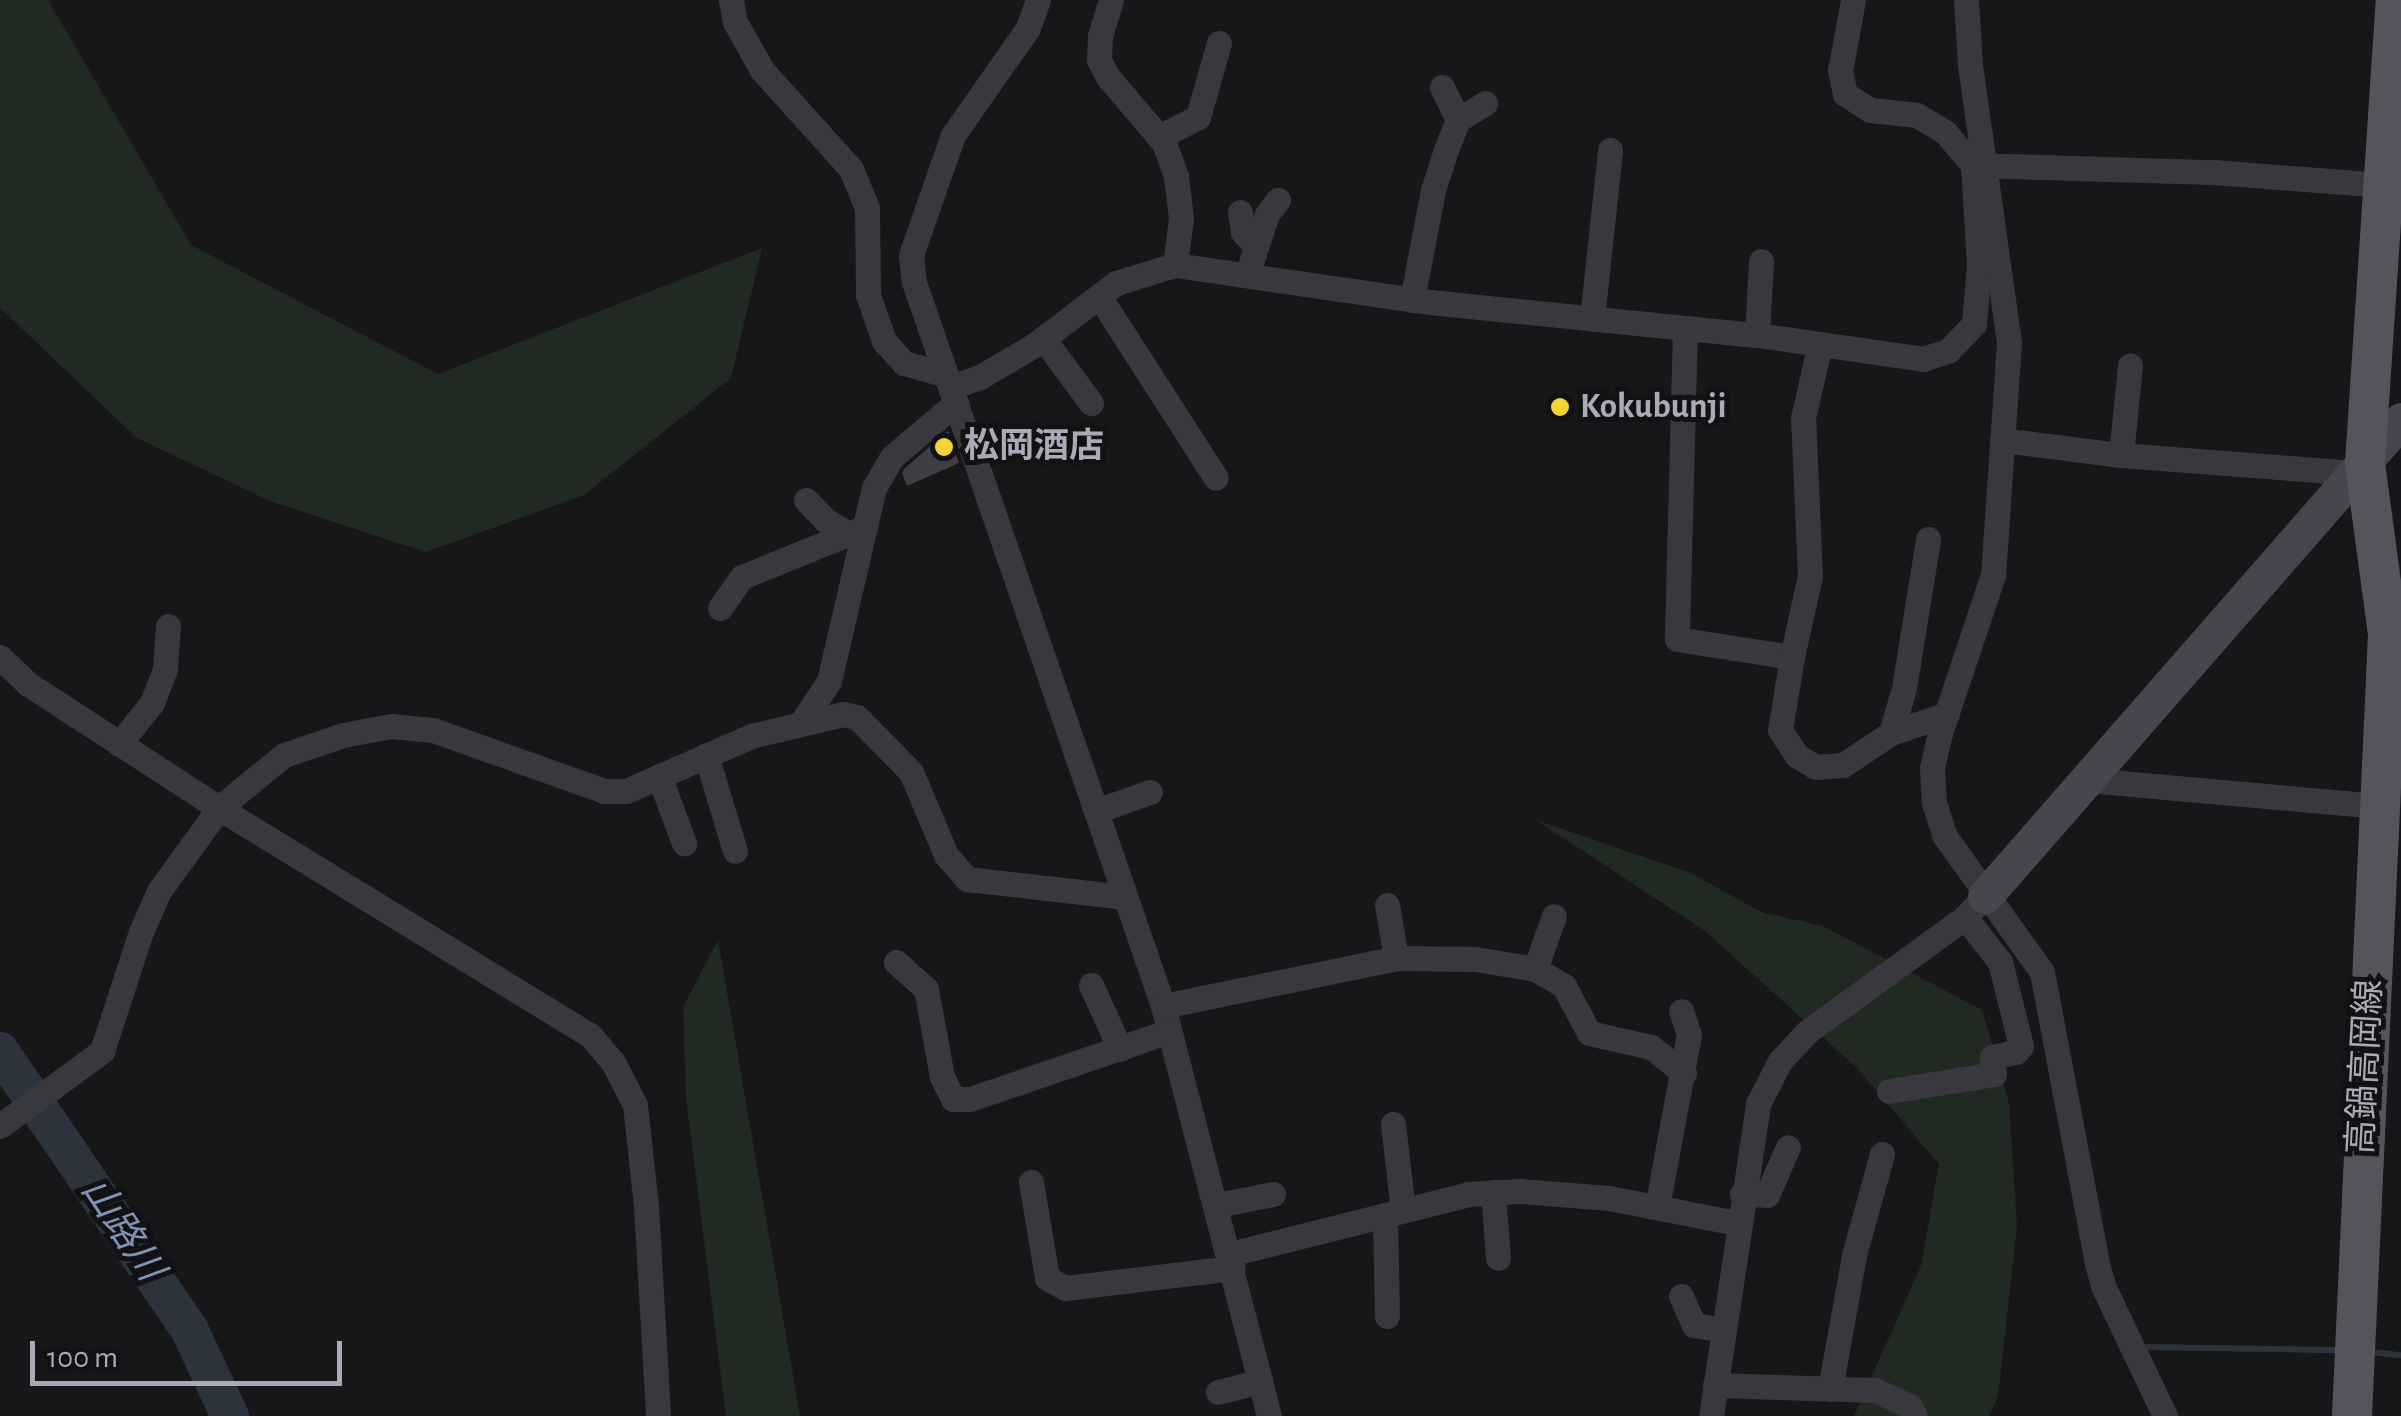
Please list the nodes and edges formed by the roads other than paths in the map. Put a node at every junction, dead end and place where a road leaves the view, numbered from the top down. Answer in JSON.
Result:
{"nodes":[{"id":1,"x":730,"y":0,"type":"edge"},
{"id":2,"x":1038,"y":0,"type":"edge"},
{"id":3,"x":1112,"y":0,"type":"edge"},
{"id":4,"x":1853,"y":0,"type":"edge"},
{"id":5,"x":1966,"y":0,"type":"edge"},
{"id":6,"x":2396,"y":0,"type":"edge"},
{"id":7,"x":1219,"y":43,"type":"dead end"},
{"id":8,"x":1442,"y":87,"type":"dead end"},
{"id":9,"x":1484,"y":103,"type":"dead end"},
{"id":10,"x":1458,"y":120,"type":"junction"},
{"id":11,"x":1159,"y":137,"type":"junction"},
{"id":12,"x":1610,"y":150,"type":"dead end"},
{"id":13,"x":1979,"y":164,"type":"junction"},
{"id":14,"x":2391,"y":190,"type":"edge"},
{"id":15,"x":1278,"y":200,"type":"dead end"},
{"id":16,"x":1240,"y":212,"type":"dead end"},
{"id":17,"x":1255,"y":245,"type":"junction"},
{"id":18,"x":1761,"y":260,"type":"dead end"},
{"id":19,"x":1175,"y":265,"type":"junction"},
{"id":20,"x":1246,"y":275,"type":"junction"},
{"id":21,"x":1099,"y":296,"type":"junction"},
{"id":22,"x":1412,"y":300,"type":"junction"},
{"id":23,"x":1592,"y":319,"type":"junction"},
{"id":24,"x":1685,"y":328,"type":"junction"},
{"id":25,"x":1758,"y":335,"type":"junction"},
{"id":26,"x":1043,"y":338,"type":"junction"},
{"id":27,"x":1820,"y":344,"type":"junction"},
{"id":28,"x":2130,"y":365,"type":"dead end"},
{"id":29,"x":951,"y":389,"type":"junction"},
{"id":30,"x":1091,"y":403,"type":"dead end"},
{"id":31,"x":2401,"y":420,"type":"edge"},
{"id":32,"x":2002,"y":440,"type":"junction"},
{"id":33,"x":2121,"y":455,"type":"junction"},
{"id":34,"x":2360,"y":468,"type":"junction"},
{"id":35,"x":1216,"y":478,"type":"dead end"},
{"id":36,"x":806,"y":500,"type":"dead end"},
{"id":37,"x":857,"y":530,"type":"junction"},
{"id":38,"x":1928,"y":539,"type":"dead end"},
{"id":39,"x":720,"y":608,"type":"dead end"},
{"id":40,"x":2394,"y":624,"type":"edge"},
{"id":41,"x":168,"y":626,"type":"dead end"},
{"id":42,"x":0,"y":657,"type":"edge"},
{"id":43,"x":1792,"y":657,"type":"junction"},
{"id":44,"x":1947,"y":714,"type":"junction"},
{"id":45,"x":802,"y":722,"type":"junction"},
{"id":46,"x":1891,"y":733,"type":"junction"},
{"id":47,"x":119,"y":744,"type":"junction"},
{"id":48,"x":706,"y":755,"type":"junction"},
{"id":49,"x":659,"y":776,"type":"junction"},
{"id":50,"x":2086,"y":780,"type":"junction"},
{"id":51,"x":1150,"y":792,"type":"dead end"},
{"id":52,"x":2379,"y":806,"type":"junction"},
{"id":53,"x":219,"y":808,"type":"junction"},
{"id":54,"x":1096,"y":811,"type":"junction"},
{"id":55,"x":684,"y":843,"type":"dead end"},
{"id":56,"x":736,"y":851,"type":"dead end"},
{"id":57,"x":1125,"y":897,"type":"junction"},
{"id":58,"x":1387,"y":905,"type":"dead end"},
{"id":59,"x":1975,"y":906,"type":"junction"},
{"id":60,"x":1554,"y":916,"type":"dead end"},
{"id":61,"x":1396,"y":958,"type":"junction"},
{"id":62,"x":896,"y":962,"type":"dead end"},
{"id":63,"x":1534,"y":968,"type":"junction"},
{"id":64,"x":1091,"y":985,"type":"dead end"},
{"id":65,"x":1162,"y":1006,"type":"junction"},
{"id":66,"x":1682,"y":1011,"type":"dead end"},
{"id":67,"x":1170,"y":1032,"type":"junction"},
{"id":68,"x":1120,"y":1048,"type":"junction"},
{"id":69,"x":1684,"y":1072,"type":"junction"},
{"id":70,"x":1889,"y":1091,"type":"dead end"},
{"id":71,"x":1393,"y":1124,"type":"dead end"},
{"id":72,"x":1,"y":1126,"type":"edge"},
{"id":73,"x":1788,"y":1147,"type":"dead end"},
{"id":74,"x":1882,"y":1154,"type":"dead end"},
{"id":75,"x":1032,"y":1182,"type":"dead end"},
{"id":76,"x":1492,"y":1192,"type":"junction"},
{"id":77,"x":1273,"y":1194,"type":"dead end"},
{"id":78,"x":1742,"y":1194,"type":"junction"},
{"id":79,"x":1217,"y":1205,"type":"junction"},
{"id":80,"x":1657,"y":1208,"type":"junction"},
{"id":81,"x":1394,"y":1213,"type":"junction"},
{"id":82,"x":1737,"y":1223,"type":"junction"},
{"id":83,"x":1498,"y":1258,"type":"dead end"},
{"id":84,"x":1232,"y":1261,"type":"junction"},
{"id":85,"x":1682,"y":1296,"type":"dead end"},
{"id":86,"x":1387,"y":1316,"type":"dead end"},
{"id":87,"x":1722,"y":1330,"type":"junction"},
{"id":88,"x":1260,"y":1380,"type":"junction"},
{"id":89,"x":1715,"y":1385,"type":"junction"},
{"id":90,"x":1830,"y":1389,"type":"junction"},
{"id":91,"x":1218,"y":1392,"type":"dead end"},
{"id":92,"x":2353,"y":1399,"type":"edge"},
{"id":93,"x":2162,"y":1415,"type":"edge"},
{"id":94,"x":658,"y":1416,"type":"edge"},
{"id":95,"x":1269,"y":1416,"type":"edge"},
{"id":96,"x":1711,"y":1416,"type":"edge"},
{"id":97,"x":1915,"y":1416,"type":"edge"}],
"edges":[{"from":1,"to":29,"type":"street"},
{"from":2,"to":29,"type":"street"},
{"from":3,"to":11,"type":"street"},
{"from":4,"to":13,"type":"street"},
{"from":5,"to":13,"type":"street"},
{"from":6,"to":14,"type":"main road","name":"高鍋高岡線"},
{"from":7,"to":11,"type":"street"},
{"from":8,"to":10,"type":"street"},
{"from":9,"to":10,"type":"street"},
{"from":10,"to":22,"type":"street"},
{"from":11,"to":19,"type":"street"},
{"from":12,"to":23,"type":"street"},
{"from":13,"to":14,"type":"street"},
{"from":13,"to":27,"type":"street"},
{"from":13,"to":32,"type":"street"},
{"from":14,"to":34,"type":"main road","name":"高鍋高岡線"},
{"from":15,"to":17,"type":"street"},
{"from":16,"to":17,"type":"street"},
{"from":17,"to":20,"type":"street"},
{"from":18,"to":25,"type":"street"},
{"from":19,"to":20,"type":"street"},
{"from":19,"to":21,"type":"street"},
{"from":20,"to":22,"type":"street"},
{"from":21,"to":26,"type":"street"},
{"from":21,"to":35,"type":"street"},
{"from":22,"to":23,"type":"street"},
{"from":23,"to":24,"type":"street"},
{"from":24,"to":25,"type":"street"},
{"from":24,"to":43,"type":"street"},
{"from":25,"to":27,"type":"street"},
{"from":26,"to":29,"type":"street"},
{"from":26,"to":30,"type":"street"},
{"from":27,"to":43,"type":"street"},
{"from":28,"to":33,"type":"street"},
{"from":29,"to":37,"type":"street"},
{"from":29,"to":54,"type":"street"},
{"from":31,"to":34,"type":"street"},
{"from":32,"to":33,"type":"street"},
{"from":32,"to":44,"type":"street"},
{"from":33,"to":34,"type":"street"},
{"from":34,"to":40,"type":"main road","name":"高鍋高岡線"},
{"from":34,"to":50,"type":"street"},
{"from":36,"to":37,"type":"street"},
{"from":37,"to":39,"type":"street"},
{"from":37,"to":45,"type":"street"},
{"from":38,"to":46,"type":"street"},
{"from":40,"to":52,"type":"main road","name":"高鍋高岡線"},
{"from":41,"to":47,"type":"street"},
{"from":42,"to":47,"type":"street"},
{"from":43,"to":46,"type":"street"},
{"from":44,"to":46,"type":"street"},
{"from":44,"to":59,"type":"street"},
{"from":45,"to":48,"type":"street"},
{"from":45,"to":57,"type":"street"},
{"from":47,"to":53,"type":"street"},
{"from":48,"to":49,"type":"street"},
{"from":48,"to":56,"type":"street"},
{"from":49,"to":53,"type":"street"},
{"from":49,"to":55,"type":"street"},
{"from":50,"to":52,"type":"street"},
{"from":50,"to":59,"type":"street"},
{"from":51,"to":54,"type":"street"},
{"from":52,"to":92,"type":"main road","name":"高鍋高岡線"},
{"from":53,"to":72,"type":"street"},
{"from":53,"to":94,"type":"street"},
{"from":54,"to":57,"type":"street"},
{"from":57,"to":65,"type":"street"},
{"from":58,"to":61,"type":"street"},
{"from":59,"to":70,"type":"street"},
{"from":59,"to":78,"type":"street"},
{"from":59,"to":93,"type":"street"},
{"from":60,"to":63,"type":"street"},
{"from":61,"to":63,"type":"street"},
{"from":61,"to":65,"type":"street"},
{"from":62,"to":68,"type":"street"},
{"from":63,"to":69,"type":"street"},
{"from":64,"to":68,"type":"street"},
{"from":65,"to":67,"type":"street"},
{"from":66,"to":69,"type":"street"},
{"from":67,"to":68,"type":"street"},
{"from":67,"to":79,"type":"street"},
{"from":69,"to":80,"type":"street"},
{"from":71,"to":81,"type":"street"},
{"from":73,"to":78,"type":"street"},
{"from":74,"to":90,"type":"street"},
{"from":75,"to":84,"type":"street"},
{"from":76,"to":80,"type":"street"},
{"from":76,"to":81,"type":"street"},
{"from":76,"to":83,"type":"street"},
{"from":77,"to":79,"type":"street"},
{"from":78,"to":82,"type":"street"},
{"from":79,"to":84,"type":"street"},
{"from":80,"to":82,"type":"street"},
{"from":81,"to":84,"type":"street"},
{"from":81,"to":86,"type":"street"},
{"from":82,"to":87,"type":"street"},
{"from":84,"to":88,"type":"street"},
{"from":85,"to":87,"type":"street"},
{"from":87,"to":89,"type":"street"},
{"from":88,"to":91,"type":"street"},
{"from":88,"to":95,"type":"street"},
{"from":89,"to":90,"type":"street"},
{"from":89,"to":96,"type":"street"},
{"from":90,"to":97,"type":"street"}]}
